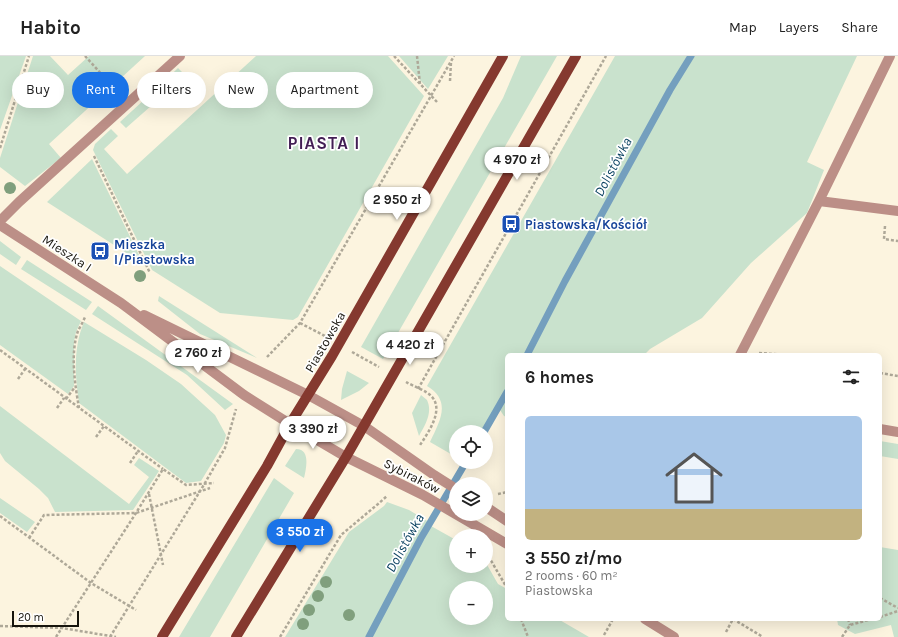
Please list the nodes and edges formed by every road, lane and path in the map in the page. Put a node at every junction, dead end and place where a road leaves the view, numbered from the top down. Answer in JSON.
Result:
{"nodes":[{"id":1,"x":29,"y":56,"type":"edge"},
{"id":2,"x":86,"y":56,"type":"edge"},
{"id":3,"x":180,"y":56,"type":"edge"},
{"id":4,"x":394,"y":56,"type":"edge"},
{"id":5,"x":417,"y":56,"type":"edge"},
{"id":6,"x":453,"y":56,"type":"edge"},
{"id":7,"x":503,"y":56,"type":"edge"},
{"id":8,"x":576,"y":56,"type":"edge"},
{"id":9,"x":606,"y":56,"type":"edge"},
{"id":10,"x":892,"y":58,"type":"edge"},
{"id":11,"x":451,"y":60,"type":"junction"},
{"id":12,"x":100,"y":72,"type":"edge"},
{"id":13,"x":450,"y":81,"type":"dead end"},
{"id":14,"x":420,"y":84,"type":"junction"},
{"id":15,"x":431,"y":97,"type":"junction"},
{"id":16,"x":437,"y":102,"type":"dead end"},
{"id":17,"x":129,"y":103,"type":"edge"},
{"id":18,"x":124,"y":108,"type":"edge"},
{"id":19,"x":87,"y":141,"type":"junction"},
{"id":20,"x":0,"y":148,"type":"edge"},
{"id":21,"x":820,"y":201,"type":"junction"},
{"id":22,"x":886,"y":210,"type":"junction"},
{"id":23,"x":898,"y":211,"type":"edge"},
{"id":24,"x":0,"y":221,"type":"edge"},
{"id":25,"x":0,"y":225,"type":"edge"},
{"id":26,"x":898,"y":241,"type":"edge"},
{"id":27,"x":150,"y":273,"type":"dead end"},
{"id":28,"x":120,"y":303,"type":"junction"},
{"id":29,"x":85,"y":317,"type":"dead end"},
{"id":30,"x":300,"y":323,"type":"junction"},
{"id":31,"x":339,"y":344,"type":"junction"},
{"id":32,"x":0,"y":350,"type":"edge"},
{"id":33,"x":741,"y":353,"type":"edge"},
{"id":34,"x":26,"y":369,"type":"junction"},
{"id":35,"x":259,"y":371,"type":"junction"},
{"id":36,"x":882,"y":373,"type":"edge"},
{"id":37,"x":393,"y":374,"type":"junction"},
{"id":38,"x":898,"y":376,"type":"edge"},
{"id":39,"x":18,"y":379,"type":"dead end"},
{"id":40,"x":76,"y":387,"type":"junction"},
{"id":41,"x":244,"y":395,"type":"junction"},
{"id":42,"x":308,"y":396,"type":"junction"},
{"id":43,"x":65,"y":398,"type":"junction"},
{"id":44,"x":57,"y":408,"type":"dead end"},
{"id":45,"x":79,"y":408,"type":"junction"},
{"id":46,"x":290,"y":424,"type":"junction"},
{"id":47,"x":104,"y":426,"type":"junction"},
{"id":48,"x":364,"y":426,"type":"junction"},
{"id":49,"x":882,"y":429,"type":"edge"},
{"id":50,"x":898,"y":432,"type":"edge"},
{"id":51,"x":96,"y":437,"type":"dead end"},
{"id":52,"x":138,"y":451,"type":"junction"},
{"id":53,"x":346,"y":457,"type":"junction"},
{"id":54,"x":130,"y":463,"type":"dead end"},
{"id":55,"x":163,"y":469,"type":"junction"},
{"id":56,"x":214,"y":482,"type":"dead end"},
{"id":57,"x":205,"y":483,"type":"junction"},
{"id":58,"x":449,"y":485,"type":"edge"},
{"id":59,"x":210,"y":488,"type":"dead end"},
{"id":60,"x":199,"y":492,"type":"junction"},
{"id":61,"x":505,"y":492,"type":"edge"},
{"id":62,"x":148,"y":494,"type":"junction"},
{"id":63,"x":497,"y":494,"type":"dead end"},
{"id":64,"x":385,"y":497,"type":"dead end"},
{"id":65,"x":152,"y":508,"type":"junction"},
{"id":66,"x":493,"y":512,"type":"edge"},
{"id":67,"x":136,"y":513,"type":"junction"},
{"id":68,"x":0,"y":516,"type":"edge"},
{"id":69,"x":505,"y":520,"type":"edge"},
{"id":70,"x":29,"y":538,"type":"junction"},
{"id":71,"x":505,"y":543,"type":"edge"},
{"id":72,"x":162,"y":554,"type":"junction"},
{"id":73,"x":493,"y":564,"type":"edge"},
{"id":74,"x":164,"y":565,"type":"dead end"},
{"id":75,"x":91,"y":583,"type":"junction"},
{"id":76,"x":505,"y":585,"type":"edge"},
{"id":77,"x":882,"y":599,"type":"edge"},
{"id":78,"x":129,"y":607,"type":"junction"},
{"id":79,"x":898,"y":608,"type":"edge"},
{"id":80,"x":136,"y":610,"type":"dead end"},
{"id":81,"x":898,"y":611,"type":"edge"},
{"id":82,"x":882,"y":616,"type":"edge"},
{"id":83,"x":522,"y":621,"type":"edge"},
{"id":84,"x":611,"y":621,"type":"edge"},
{"id":85,"x":648,"y":621,"type":"edge"},
{"id":86,"x":732,"y":621,"type":"edge"},
{"id":87,"x":736,"y":621,"type":"edge"},
{"id":88,"x":849,"y":621,"type":"edge"},
{"id":89,"x":865,"y":621,"type":"edge"},
{"id":90,"x":850,"y":625,"type":"junction"},
{"id":91,"x":0,"y":626,"type":"edge"},
{"id":92,"x":62,"y":628,"type":"junction"},
{"id":93,"x":726,"y":632,"type":"dead end"},
{"id":94,"x":604,"y":635,"type":"dead end"},
{"id":95,"x":56,"y":637,"type":"edge"},
{"id":96,"x":110,"y":637,"type":"edge"},
{"id":97,"x":116,"y":637,"type":"edge"},
{"id":98,"x":162,"y":637,"type":"edge"},
{"id":99,"x":236,"y":637,"type":"edge"},
{"id":100,"x":280,"y":637,"type":"edge"},
{"id":101,"x":528,"y":637,"type":"edge"},
{"id":102,"x":674,"y":637,"type":"edge"},
{"id":103,"x":764,"y":637,"type":"edge"},
{"id":104,"x":842,"y":637,"type":"edge"}],
"edges":[{"from":1,"to":20,"type":"path"},
{"from":2,"to":12,"type":"path"},
{"from":3,"to":17,"type":"street"},
{"from":4,"to":14,"type":"path"},
{"from":5,"to":14,"type":"path"},
{"from":6,"to":11,"type":"path"},
{"from":7,"to":31,"type":"main road","name":"Piastowska"},
{"from":8,"to":37,"type":"main road"},
{"from":9,"to":37,"type":"path"},
{"from":10,"to":21,"type":"street"},
{"from":11,"to":13,"type":"path"},
{"from":11,"to":15,"type":"path"},
{"from":14,"to":15,"type":"path"},
{"from":15,"to":16,"type":"path"},
{"from":15,"to":30,"type":"path"},
{"from":18,"to":19,"type":"street"},
{"from":19,"to":24,"type":"street"},
{"from":19,"to":27,"type":"path"},
{"from":21,"to":22,"type":"street"},
{"from":21,"to":33,"type":"street"},
{"from":22,"to":23,"type":"street"},
{"from":22,"to":26,"type":"path"},
{"from":25,"to":28,"type":"street","name":"Mieszka I"},
{"from":28,"to":35,"type":"street","name":"Mieszka I"},
{"from":28,"to":41,"type":"street","name":"Mieszka I"},
{"from":29,"to":40,"type":"path"},
{"from":30,"to":31,"type":"path"},
{"from":30,"to":35,"type":"path"},
{"from":31,"to":37,"type":"path"},
{"from":31,"to":42,"type":"main road","name":"Piastowska"},
{"from":32,"to":34,"type":"path"},
{"from":34,"to":39,"type":"path"},
{"from":34,"to":43,"type":"path"},
{"from":35,"to":42,"type":"street","name":"Mieszka I"},
{"from":36,"to":38,"type":"path"},
{"from":37,"to":48,"type":"main road"},
{"from":40,"to":43,"type":"path"},
{"from":40,"to":45,"type":"path"},
{"from":41,"to":46,"type":"street","name":"Mieszka I"},
{"from":41,"to":57,"type":"path"},
{"from":42,"to":46,"type":"main road","name":"Piastowska"},
{"from":42,"to":48,"type":"street","name":"Sybiraków"},
{"from":43,"to":44,"type":"path"},
{"from":43,"to":45,"type":"path"},
{"from":45,"to":47,"type":"path"},
{"from":46,"to":53,"type":"street","name":"Sybiraków"},
{"from":46,"to":98,"type":"main road","name":"Piastowska"},
{"from":47,"to":51,"type":"path"},
{"from":47,"to":52,"type":"path"},
{"from":48,"to":53,"type":"main road"},
{"from":48,"to":58,"type":"street","name":"Sybiraków"},
{"from":49,"to":50,"type":"street"},
{"from":52,"to":54,"type":"path"},
{"from":52,"to":55,"type":"path"},
{"from":53,"to":71,"type":"street","name":"Sybiraków"},
{"from":53,"to":99,"type":"main road"},
{"from":55,"to":57,"type":"path"},
{"from":55,"to":62,"type":"path"},
{"from":56,"to":57,"type":"path"},
{"from":57,"to":60,"type":"path"},
{"from":59,"to":60,"type":"path"},
{"from":60,"to":65,"type":"path"},
{"from":60,"to":72,"type":"path"},
{"from":61,"to":63,"type":"path"},
{"from":62,"to":65,"type":"path"},
{"from":62,"to":67,"type":"path"},
{"from":64,"to":100,"type":"path"},
{"from":65,"to":67,"type":"path"},
{"from":65,"to":72,"type":"path"},
{"from":66,"to":69,"type":"street"},
{"from":67,"to":70,"type":"path"},
{"from":67,"to":75,"type":"path"},
{"from":68,"to":70,"type":"path"},
{"from":70,"to":75,"type":"path"},
{"from":72,"to":74,"type":"path"},
{"from":72,"to":78,"type":"path"},
{"from":73,"to":76,"type":"path"},
{"from":75,"to":78,"type":"path"},
{"from":75,"to":92,"type":"path"},
{"from":77,"to":79,"type":"path"},
{"from":78,"to":80,"type":"path"},
{"from":78,"to":96,"type":"path"},
{"from":81,"to":82,"type":"path"},
{"from":83,"to":101,"type":"path"},
{"from":84,"to":94,"type":"path"},
{"from":85,"to":102,"type":"street"},
{"from":86,"to":93,"type":"path"},
{"from":87,"to":103,"type":"path"},
{"from":88,"to":90,"type":"path"},
{"from":89,"to":90,"type":"path"},
{"from":90,"to":104,"type":"path"},
{"from":91,"to":92,"type":"path"},
{"from":92,"to":95,"type":"path"},
{"from":92,"to":96,"type":"path"},
{"from":96,"to":97,"type":"path"}]}
